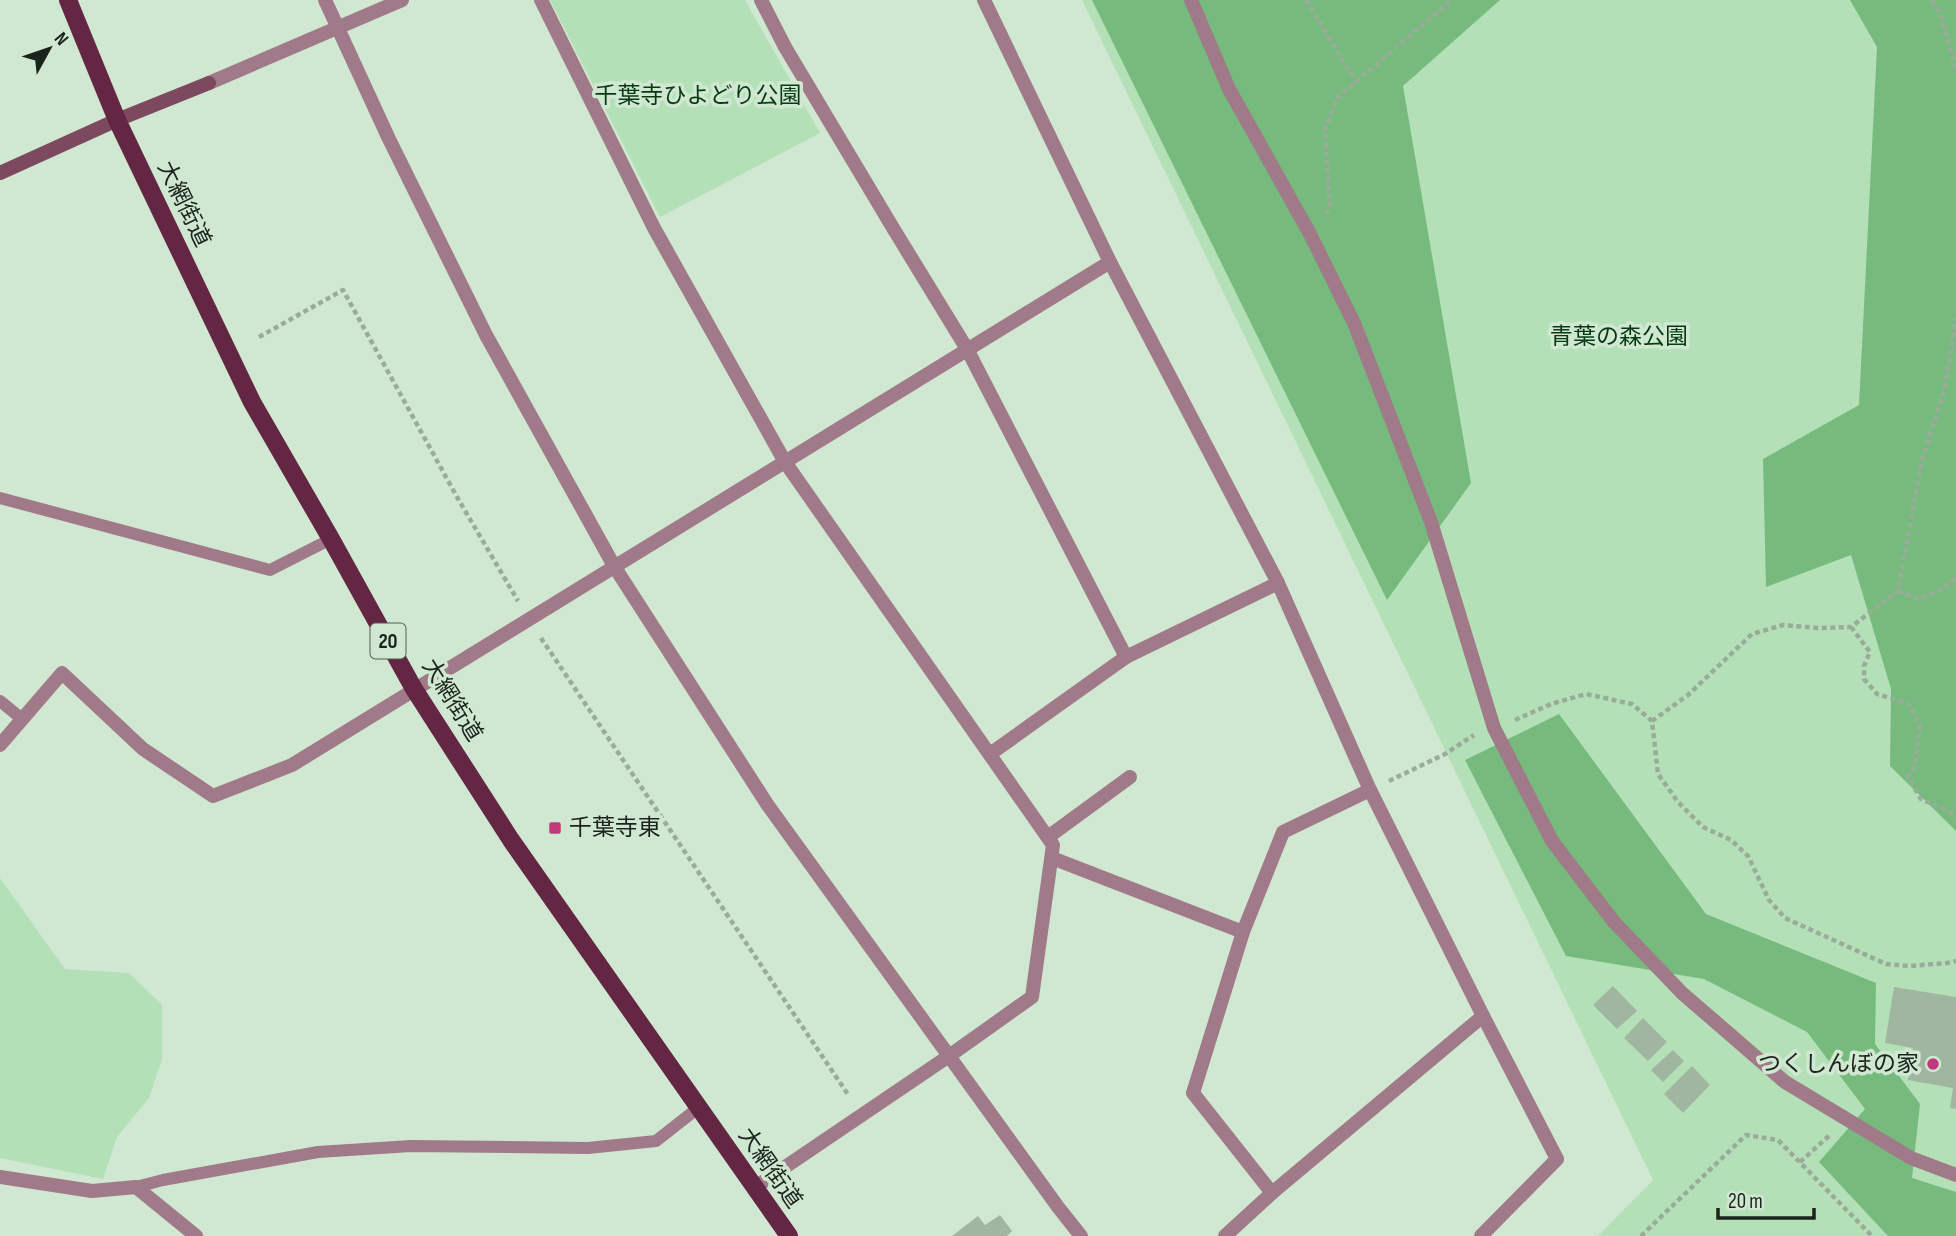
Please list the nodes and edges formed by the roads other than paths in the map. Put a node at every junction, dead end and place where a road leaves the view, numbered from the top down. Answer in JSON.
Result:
{"nodes":[{"id":1,"x":68,"y":0,"type":"edge"},
{"id":2,"x":325,"y":0,"type":"edge"},
{"id":3,"x":402,"y":0,"type":"edge"},
{"id":4,"x":541,"y":0,"type":"edge"},
{"id":5,"x":761,"y":0,"type":"edge"},
{"id":6,"x":984,"y":0,"type":"edge"},
{"id":7,"x":1191,"y":0,"type":"edge"},
{"id":8,"x":337,"y":26,"type":"junction"},
{"id":9,"x":117,"y":120,"type":"junction"},
{"id":10,"x":0,"y":173,"type":"edge"},
{"id":11,"x":1110,"y":262,"type":"junction"},
{"id":12,"x":967,"y":349,"type":"junction"},
{"id":13,"x":785,"y":462,"type":"junction"},
{"id":14,"x":0,"y":498,"type":"edge"},
{"id":15,"x":331,"y":539,"type":"junction"},
{"id":16,"x":614,"y":566,"type":"junction"},
{"id":17,"x":1278,"y":583,"type":"junction"},
{"id":18,"x":1126,"y":657,"type":"junction"},
{"id":19,"x":414,"y":690,"type":"junction"},
{"id":20,"x":0,"y":701,"type":"edge"},
{"id":21,"x":22,"y":719,"type":"junction"},
{"id":22,"x":0,"y":745,"type":"edge"},
{"id":23,"x":990,"y":754,"type":"junction"},
{"id":24,"x":1130,"y":777,"type":"dead end"},
{"id":25,"x":1370,"y":790,"type":"junction"},
{"id":26,"x":1048,"y":837,"type":"junction"},
{"id":27,"x":1052,"y":858,"type":"junction"},
{"id":28,"x":1243,"y":932,"type":"junction"},
{"id":29,"x":1483,"y":1016,"type":"junction"},
{"id":30,"x":949,"y":1056,"type":"junction"},
{"id":31,"x":698,"y":1108,"type":"junction"},
{"id":32,"x":1956,"y":1175,"type":"edge"},
{"id":33,"x":0,"y":1177,"type":"edge"},
{"id":34,"x":136,"y":1187,"type":"junction"},
{"id":35,"x":754,"y":1188,"type":"junction"},
{"id":36,"x":1272,"y":1193,"type":"junction"},
{"id":37,"x":190,"y":1234,"type":"edge"},
{"id":38,"x":789,"y":1236,"type":"edge"},
{"id":39,"x":1081,"y":1236,"type":"edge"},
{"id":40,"x":1225,"y":1236,"type":"edge"},
{"id":41,"x":1481,"y":1236,"type":"edge"}],
"edges":[{"from":1,"to":9,"type":"main road","name":"大網街道","number":"20"},
{"from":2,"to":8,"type":"street"},
{"from":3,"to":8,"type":"street"},
{"from":4,"to":13,"type":"street"},
{"from":5,"to":12,"type":"street"},
{"from":6,"to":11,"type":"street"},
{"from":7,"to":32,"type":"street"},
{"from":8,"to":9,"type":"street"},
{"from":8,"to":16,"type":"street"},
{"from":9,"to":10,"type":"street"},
{"from":9,"to":15,"type":"main road","name":"大網街道","number":"20"},
{"from":11,"to":12,"type":"street"},
{"from":11,"to":17,"type":"street"},
{"from":12,"to":13,"type":"street"},
{"from":12,"to":18,"type":"street"},
{"from":13,"to":16,"type":"street"},
{"from":13,"to":23,"type":"street"},
{"from":14,"to":15,"type":"lane"},
{"from":15,"to":19,"type":"main road","name":"大網街道","number":"20"},
{"from":16,"to":19,"type":"street"},
{"from":16,"to":30,"type":"street"},
{"from":17,"to":18,"type":"street"},
{"from":17,"to":25,"type":"street"},
{"from":18,"to":23,"type":"street"},
{"from":19,"to":21,"type":"street"},
{"from":19,"to":31,"type":"main road","name":"大網街道","number":"20"},
{"from":20,"to":21,"type":"lane"},
{"from":21,"to":22,"type":"street"},
{"from":23,"to":26,"type":"street"},
{"from":24,"to":26,"type":"street"},
{"from":25,"to":28,"type":"street"},
{"from":25,"to":29,"type":"street"},
{"from":26,"to":27,"type":"street"},
{"from":27,"to":28,"type":"street"},
{"from":27,"to":30,"type":"street"},
{"from":28,"to":36,"type":"street"},
{"from":29,"to":36,"type":"street"},
{"from":29,"to":41,"type":"street"},
{"from":30,"to":35,"type":"street"},
{"from":30,"to":39,"type":"street"},
{"from":31,"to":34,"type":"lane"},
{"from":31,"to":35,"type":"main road","name":"大網街道","number":"20"},
{"from":33,"to":34,"type":"street"},
{"from":34,"to":37,"type":"street"},
{"from":35,"to":38,"type":"main road","name":"大網街道","number":"20"},
{"from":36,"to":40,"type":"street"}]}
